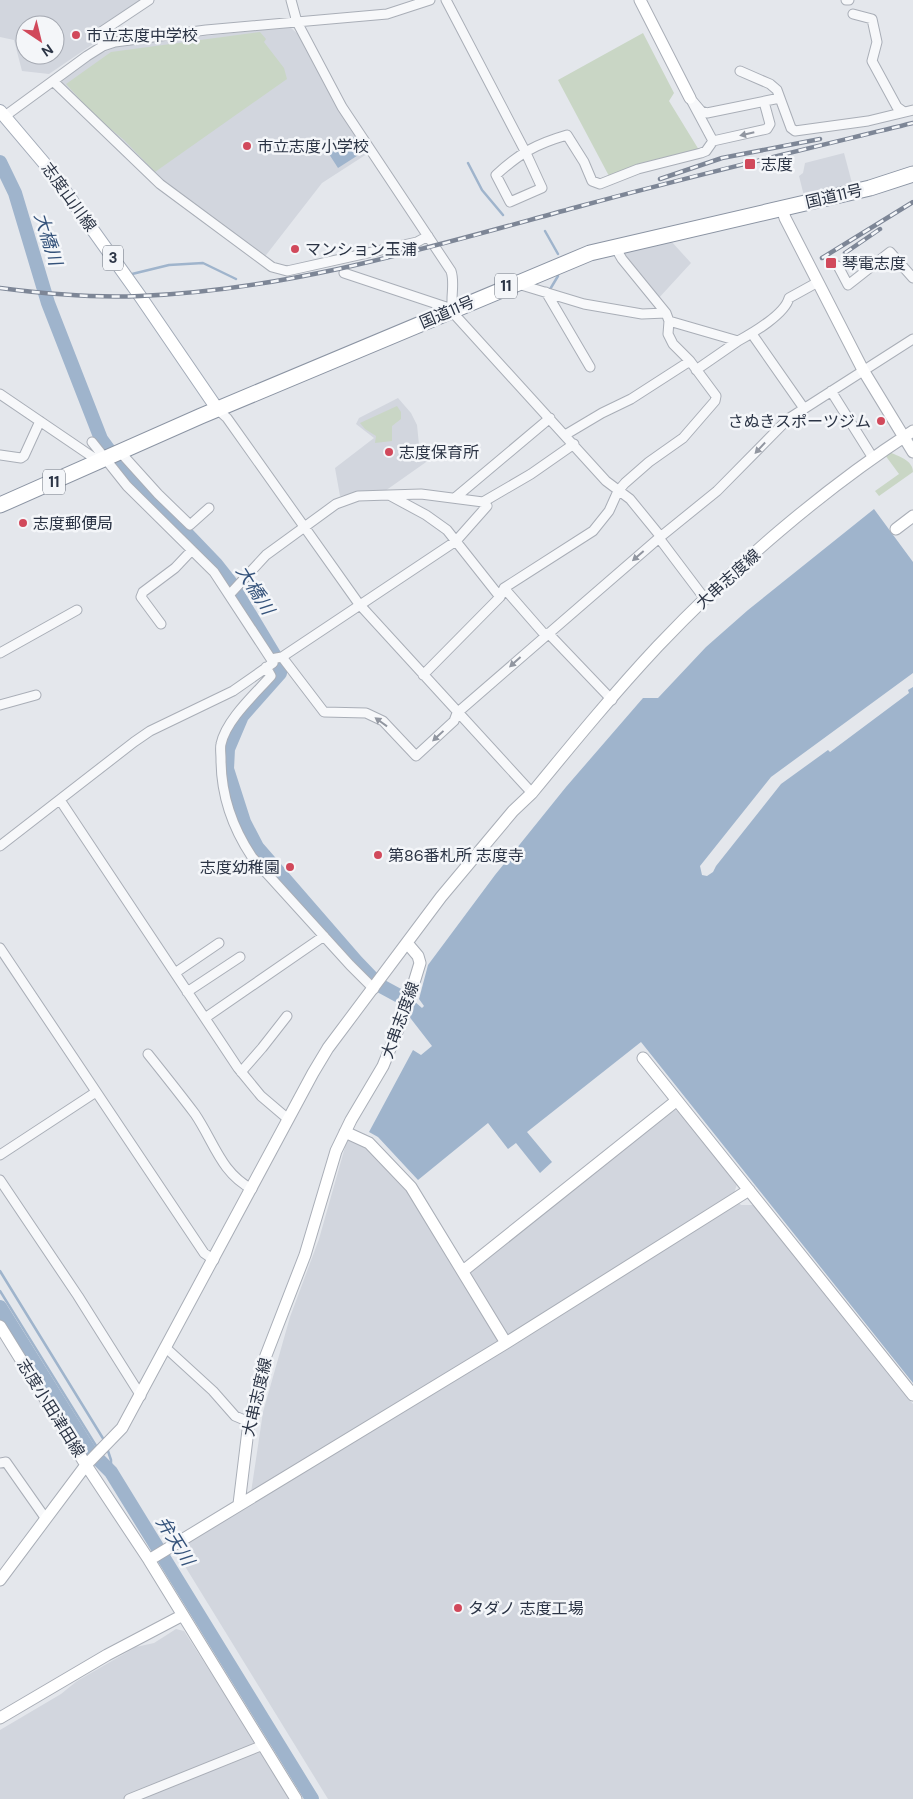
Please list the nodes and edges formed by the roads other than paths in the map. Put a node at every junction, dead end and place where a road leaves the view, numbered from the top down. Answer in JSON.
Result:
{"nodes":[{"id":1,"x":149,"y":0,"type":"edge"},
{"id":2,"x":291,"y":0,"type":"edge"},
{"id":3,"x":430,"y":0,"type":"edge"},
{"id":4,"x":446,"y":0,"type":"edge"},
{"id":5,"x":640,"y":0,"type":"edge"},
{"id":6,"x":854,"y":14,"type":"dead end"},
{"id":7,"x":297,"y":22,"type":"junction"},
{"id":8,"x":103,"y":46,"type":"junction"},
{"id":9,"x":740,"y":71,"type":"dead end"},
{"id":10,"x":53,"y":81,"type":"junction"},
{"id":11,"x":690,"y":98,"type":"junction"},
{"id":12,"x":780,"y":98,"type":"junction"},
{"id":13,"x":764,"y":102,"type":"junction"},
{"id":14,"x":908,"y":111,"type":"edge"},
{"id":15,"x":2,"y":114,"type":"edge"},
{"id":16,"x":713,"y":141,"type":"junction"},
{"id":17,"x":525,"y":151,"type":"junction"},
{"id":18,"x":913,"y":174,"type":"edge"},
{"id":19,"x":782,"y":208,"type":"junction"},
{"id":20,"x":428,"y":236,"type":"junction"},
{"id":21,"x":615,"y":247,"type":"junction"},
{"id":22,"x":838,"y":266,"type":"dead end"},
{"id":23,"x":344,"y":273,"type":"dead end"},
{"id":24,"x":913,"y":277,"type":"edge"},
{"id":25,"x":516,"y":282,"type":"junction"},
{"id":26,"x":818,"y":282,"type":"junction"},
{"id":27,"x":546,"y":292,"type":"junction"},
{"id":28,"x":452,"y":309,"type":"junction"},
{"id":29,"x":667,"y":317,"type":"junction"},
{"id":30,"x":752,"y":334,"type":"junction"},
{"id":31,"x":913,"y":339,"type":"edge"},
{"id":32,"x":738,"y":341,"type":"junction"},
{"id":33,"x":690,"y":362,"type":"junction"},
{"id":34,"x":590,"y":367,"type":"dead end"},
{"id":35,"x":696,"y":370,"type":"junction"},
{"id":36,"x":862,"y":370,"type":"junction"},
{"id":37,"x":831,"y":391,"type":"junction"},
{"id":38,"x":0,"y":394,"type":"edge"},
{"id":39,"x":804,"y":407,"type":"junction"},
{"id":40,"x":218,"y":410,"type":"junction"},
{"id":41,"x":550,"y":418,"type":"junction"},
{"id":42,"x":40,"y":421,"type":"junction"},
{"id":43,"x":565,"y":434,"type":"junction"},
{"id":44,"x":908,"y":434,"type":"edge"},
{"id":45,"x":92,"y":442,"type":"dead end"},
{"id":46,"x":574,"y":444,"type":"junction"},
{"id":47,"x":913,"y":452,"type":"edge"},
{"id":48,"x":0,"y":455,"type":"edge"},
{"id":49,"x":111,"y":458,"type":"junction"},
{"id":50,"x":874,"y":458,"type":"junction"},
{"id":51,"x":618,"y":491,"type":"junction"},
{"id":52,"x":389,"y":495,"type":"junction"},
{"id":53,"x":456,"y":497,"type":"junction"},
{"id":54,"x":483,"y":502,"type":"junction"},
{"id":55,"x":0,"y":505,"type":"edge"},
{"id":56,"x":209,"y":508,"type":"dead end"},
{"id":57,"x":913,"y":516,"type":"edge"},
{"id":58,"x":305,"y":528,"type":"junction"},
{"id":59,"x":896,"y":529,"type":"dead end"},
{"id":60,"x":660,"y":537,"type":"junction"},
{"id":61,"x":456,"y":541,"type":"junction"},
{"id":62,"x":192,"y":550,"type":"junction"},
{"id":63,"x":504,"y":588,"type":"junction"},
{"id":64,"x":230,"y":594,"type":"junction"},
{"id":65,"x":500,"y":597,"type":"junction"},
{"id":66,"x":705,"y":599,"type":"junction"},
{"id":67,"x":361,"y":606,"type":"junction"},
{"id":68,"x":77,"y":610,"type":"dead end"},
{"id":69,"x":161,"y":624,"type":"dead end"},
{"id":70,"x":547,"y":634,"type":"junction"},
{"id":71,"x":0,"y":653,"type":"edge"},
{"id":72,"x":282,"y":657,"type":"junction"},
{"id":73,"x":269,"y":663,"type":"junction"},
{"id":74,"x":423,"y":676,"type":"junction"},
{"id":75,"x":36,"y":695,"type":"dead end"},
{"id":76,"x":612,"y":700,"type":"junction"},
{"id":77,"x":0,"y":705,"type":"edge"},
{"id":78,"x":457,"y":713,"type":"junction"},
{"id":79,"x":532,"y":793,"type":"junction"},
{"id":80,"x":60,"y":800,"type":"junction"},
{"id":81,"x":0,"y":846,"type":"edge"},
{"id":82,"x":324,"y":936,"type":"junction"},
{"id":83,"x":219,"y":943,"type":"dead end"},
{"id":84,"x":407,"y":943,"type":"junction"},
{"id":85,"x":0,"y":948,"type":"edge"},
{"id":86,"x":240,"y":957,"type":"dead end"},
{"id":87,"x":175,"y":973,"type":"junction"},
{"id":88,"x":377,"y":985,"type":"junction"},
{"id":89,"x":187,"y":992,"type":"junction"},
{"id":90,"x":287,"y":1016,"type":"dead end"},
{"id":91,"x":205,"y":1018,"type":"junction"},
{"id":92,"x":148,"y":1054,"type":"dead end"},
{"id":93,"x":643,"y":1058,"type":"dead end"},
{"id":94,"x":241,"y":1072,"type":"junction"},
{"id":95,"x":96,"y":1092,"type":"junction"},
{"id":96,"x":676,"y":1101,"type":"junction"},
{"id":97,"x":288,"y":1119,"type":"junction"},
{"id":98,"x":344,"y":1132,"type":"junction"},
{"id":99,"x":0,"y":1155,"type":"edge"},
{"id":100,"x":0,"y":1180,"type":"edge"},
{"id":101,"x":252,"y":1189,"type":"junction"},
{"id":102,"x":749,"y":1190,"type":"junction"},
{"id":103,"x":214,"y":1260,"type":"junction"},
{"id":104,"x":463,"y":1271,"type":"junction"},
{"id":105,"x":0,"y":1326,"type":"edge"},
{"id":106,"x":506,"y":1343,"type":"junction"},
{"id":107,"x":166,"y":1348,"type":"junction"},
{"id":108,"x":913,"y":1395,"type":"edge"},
{"id":109,"x":140,"y":1396,"type":"junction"},
{"id":110,"x":249,"y":1422,"type":"junction"},
{"id":111,"x":0,"y":1463,"type":"edge"},
{"id":112,"x":86,"y":1465,"type":"junction"},
{"id":113,"x":239,"y":1504,"type":"junction"},
{"id":114,"x":46,"y":1519,"type":"junction"},
{"id":115,"x":153,"y":1557,"type":"junction"},
{"id":116,"x":0,"y":1580,"type":"edge"},
{"id":117,"x":183,"y":1615,"type":"junction"},
{"id":118,"x":0,"y":1718,"type":"edge"},
{"id":119,"x":263,"y":1745,"type":"junction"},
{"id":120,"x":129,"y":1799,"type":"edge"},
{"id":121,"x":296,"y":1799,"type":"edge"}],
"edges":[{"from":1,"to":8,"type":"street"},
{"from":2,"to":7,"type":"street"},
{"from":3,"to":7,"type":"street"},
{"from":4,"to":17,"type":"street"},
{"from":5,"to":11,"type":"main road"},
{"from":6,"to":14,"type":"street"},
{"from":7,"to":8,"type":"street"},
{"from":7,"to":20,"type":"street"},
{"from":8,"to":10,"type":"street"},
{"from":9,"to":12,"type":"street"},
{"from":10,"to":15,"type":"street"},
{"from":10,"to":20,"type":"street"},
{"from":11,"to":13,"type":"street"},
{"from":11,"to":16,"type":"street"},
{"from":12,"to":13,"type":"street"},
{"from":12,"to":14,"type":"street"},
{"from":13,"to":16,"type":"street","one_way":true},
{"from":15,"to":40,"type":"main road","name":"志度山川線","number":"3"},
{"from":16,"to":17,"type":"street"},
{"from":17,"to":17,"type":"street"},
{"from":18,"to":19,"type":"highway","name":"国道11号","number":"11"},
{"from":19,"to":21,"type":"highway","name":"国道11号","number":"11"},
{"from":19,"to":26,"type":"main road"},
{"from":20,"to":28,"type":"street"},
{"from":21,"to":25,"type":"highway","name":"国道11号","number":"11"},
{"from":21,"to":29,"type":"street"},
{"from":22,"to":24,"type":"street"},
{"from":23,"to":28,"type":"street"},
{"from":25,"to":27,"type":"street"},
{"from":25,"to":28,"type":"highway","name":"国道11号","number":"11"},
{"from":26,"to":30,"type":"street"},
{"from":26,"to":36,"type":"main road"},
{"from":27,"to":29,"type":"street"},
{"from":27,"to":34,"type":"street"},
{"from":28,"to":40,"type":"highway","name":"国道11号","number":"11"},
{"from":28,"to":41,"type":"street"},
{"from":29,"to":32,"type":"street"},
{"from":29,"to":33,"type":"street"},
{"from":30,"to":32,"type":"street"},
{"from":30,"to":39,"type":"street"},
{"from":31,"to":36,"type":"street"},
{"from":32,"to":35,"type":"street"},
{"from":33,"to":35,"type":"street"},
{"from":33,"to":43,"type":"street"},
{"from":35,"to":51,"type":"street"},
{"from":36,"to":37,"type":"street"},
{"from":36,"to":44,"type":"main road"},
{"from":37,"to":39,"type":"street"},
{"from":37,"to":50,"type":"street"},
{"from":38,"to":42,"type":"street"},
{"from":39,"to":60,"type":"street","one_way":true},
{"from":40,"to":49,"type":"highway","name":"国道11号","number":"11"},
{"from":40,"to":58,"type":"street"},
{"from":41,"to":43,"type":"street"},
{"from":41,"to":53,"type":"street"},
{"from":42,"to":48,"type":"street"},
{"from":42,"to":49,"type":"street"},
{"from":43,"to":46,"type":"street"},
{"from":44,"to":47,"type":"main road"},
{"from":44,"to":50,"type":"main road","name":"大串志度線"},
{"from":45,"to":49,"type":"street"},
{"from":46,"to":51,"type":"street"},
{"from":46,"to":54,"type":"street"},
{"from":49,"to":55,"type":"highway","name":"国道11号","number":"11"},
{"from":49,"to":56,"type":"street"},
{"from":49,"to":62,"type":"street"},
{"from":50,"to":66,"type":"main road","name":"大串志度線"},
{"from":51,"to":60,"type":"street"},
{"from":51,"to":63,"type":"street"},
{"from":52,"to":53,"type":"street"},
{"from":52,"to":58,"type":"street"},
{"from":52,"to":61,"type":"street"},
{"from":53,"to":54,"type":"street"},
{"from":54,"to":61,"type":"street"},
{"from":57,"to":59,"type":"main road"},
{"from":58,"to":64,"type":"street"},
{"from":58,"to":67,"type":"street"},
{"from":60,"to":66,"type":"street"},
{"from":60,"to":70,"type":"street","one_way":true},
{"from":61,"to":65,"type":"street"},
{"from":61,"to":67,"type":"street"},
{"from":62,"to":64,"type":"street"},
{"from":62,"to":69,"type":"street"},
{"from":63,"to":65,"type":"street"},
{"from":63,"to":70,"type":"street"},
{"from":64,"to":73,"type":"street"},
{"from":65,"to":74,"type":"street"},
{"from":66,"to":76,"type":"main road","name":"大串志度線"},
{"from":67,"to":72,"type":"street"},
{"from":67,"to":74,"type":"street"},
{"from":68,"to":71,"type":"street"},
{"from":70,"to":76,"type":"street"},
{"from":70,"to":78,"type":"street","one_way":true},
{"from":72,"to":73,"type":"street"},
{"from":78,"to":72,"type":"street","one_way":true},
{"from":73,"to":80,"type":"street"},
{"from":73,"to":82,"type":"street"},
{"from":74,"to":78,"type":"street"},
{"from":75,"to":77,"type":"street"},
{"from":76,"to":79,"type":"main road","name":"大串志度線"},
{"from":78,"to":79,"type":"street"},
{"from":79,"to":84,"type":"main road","name":"大串志度線"},
{"from":80,"to":81,"type":"street"},
{"from":80,"to":87,"type":"street"},
{"from":82,"to":88,"type":"street"},
{"from":82,"to":91,"type":"street"},
{"from":83,"to":87,"type":"street"},
{"from":84,"to":88,"type":"main road","name":"大串志度線"},
{"from":84,"to":98,"type":"main road","name":"大串志度線"},
{"from":85,"to":95,"type":"street"},
{"from":86,"to":89,"type":"street"},
{"from":87,"to":89,"type":"street"},
{"from":88,"to":97,"type":"main road","name":"大串志度線"},
{"from":89,"to":91,"type":"street"},
{"from":90,"to":94,"type":"street"},
{"from":91,"to":94,"type":"street"},
{"from":92,"to":101,"type":"street"},
{"from":93,"to":96,"type":"main road"},
{"from":94,"to":97,"type":"street"},
{"from":95,"to":99,"type":"street"},
{"from":95,"to":103,"type":"street"},
{"from":96,"to":102,"type":"main road"},
{"from":96,"to":104,"type":"main road"},
{"from":97,"to":101,"type":"main road","name":"大串志度線"},
{"from":98,"to":104,"type":"main road"},
{"from":98,"to":110,"type":"main road","name":"大串志度線"},
{"from":100,"to":109,"type":"street"},
{"from":101,"to":103,"type":"main road","name":"大串志度線"},
{"from":102,"to":106,"type":"main road"},
{"from":102,"to":108,"type":"main road"},
{"from":103,"to":107,"type":"main road","name":"大串志度線"},
{"from":104,"to":106,"type":"main road"},
{"from":105,"to":112,"type":"main road","name":"志度小田津田線"},
{"from":106,"to":113,"type":"main road"},
{"from":107,"to":109,"type":"main road","name":"大串志度線"},
{"from":107,"to":110,"type":"street"},
{"from":109,"to":112,"type":"main road","name":"大串志度線"},
{"from":110,"to":113,"type":"main road","name":"大串志度線"},
{"from":111,"to":114,"type":"street"},
{"from":112,"to":114,"type":"main road","name":"大串志度線"},
{"from":112,"to":115,"type":"main road","name":"志度小田津田線"},
{"from":113,"to":115,"type":"main road"},
{"from":114,"to":116,"type":"main road","name":"大串志度線"},
{"from":115,"to":117,"type":"main road"},
{"from":117,"to":118,"type":"main road"},
{"from":117,"to":119,"type":"main road"},
{"from":119,"to":120,"type":"street"},
{"from":119,"to":121,"type":"main road"}]}
